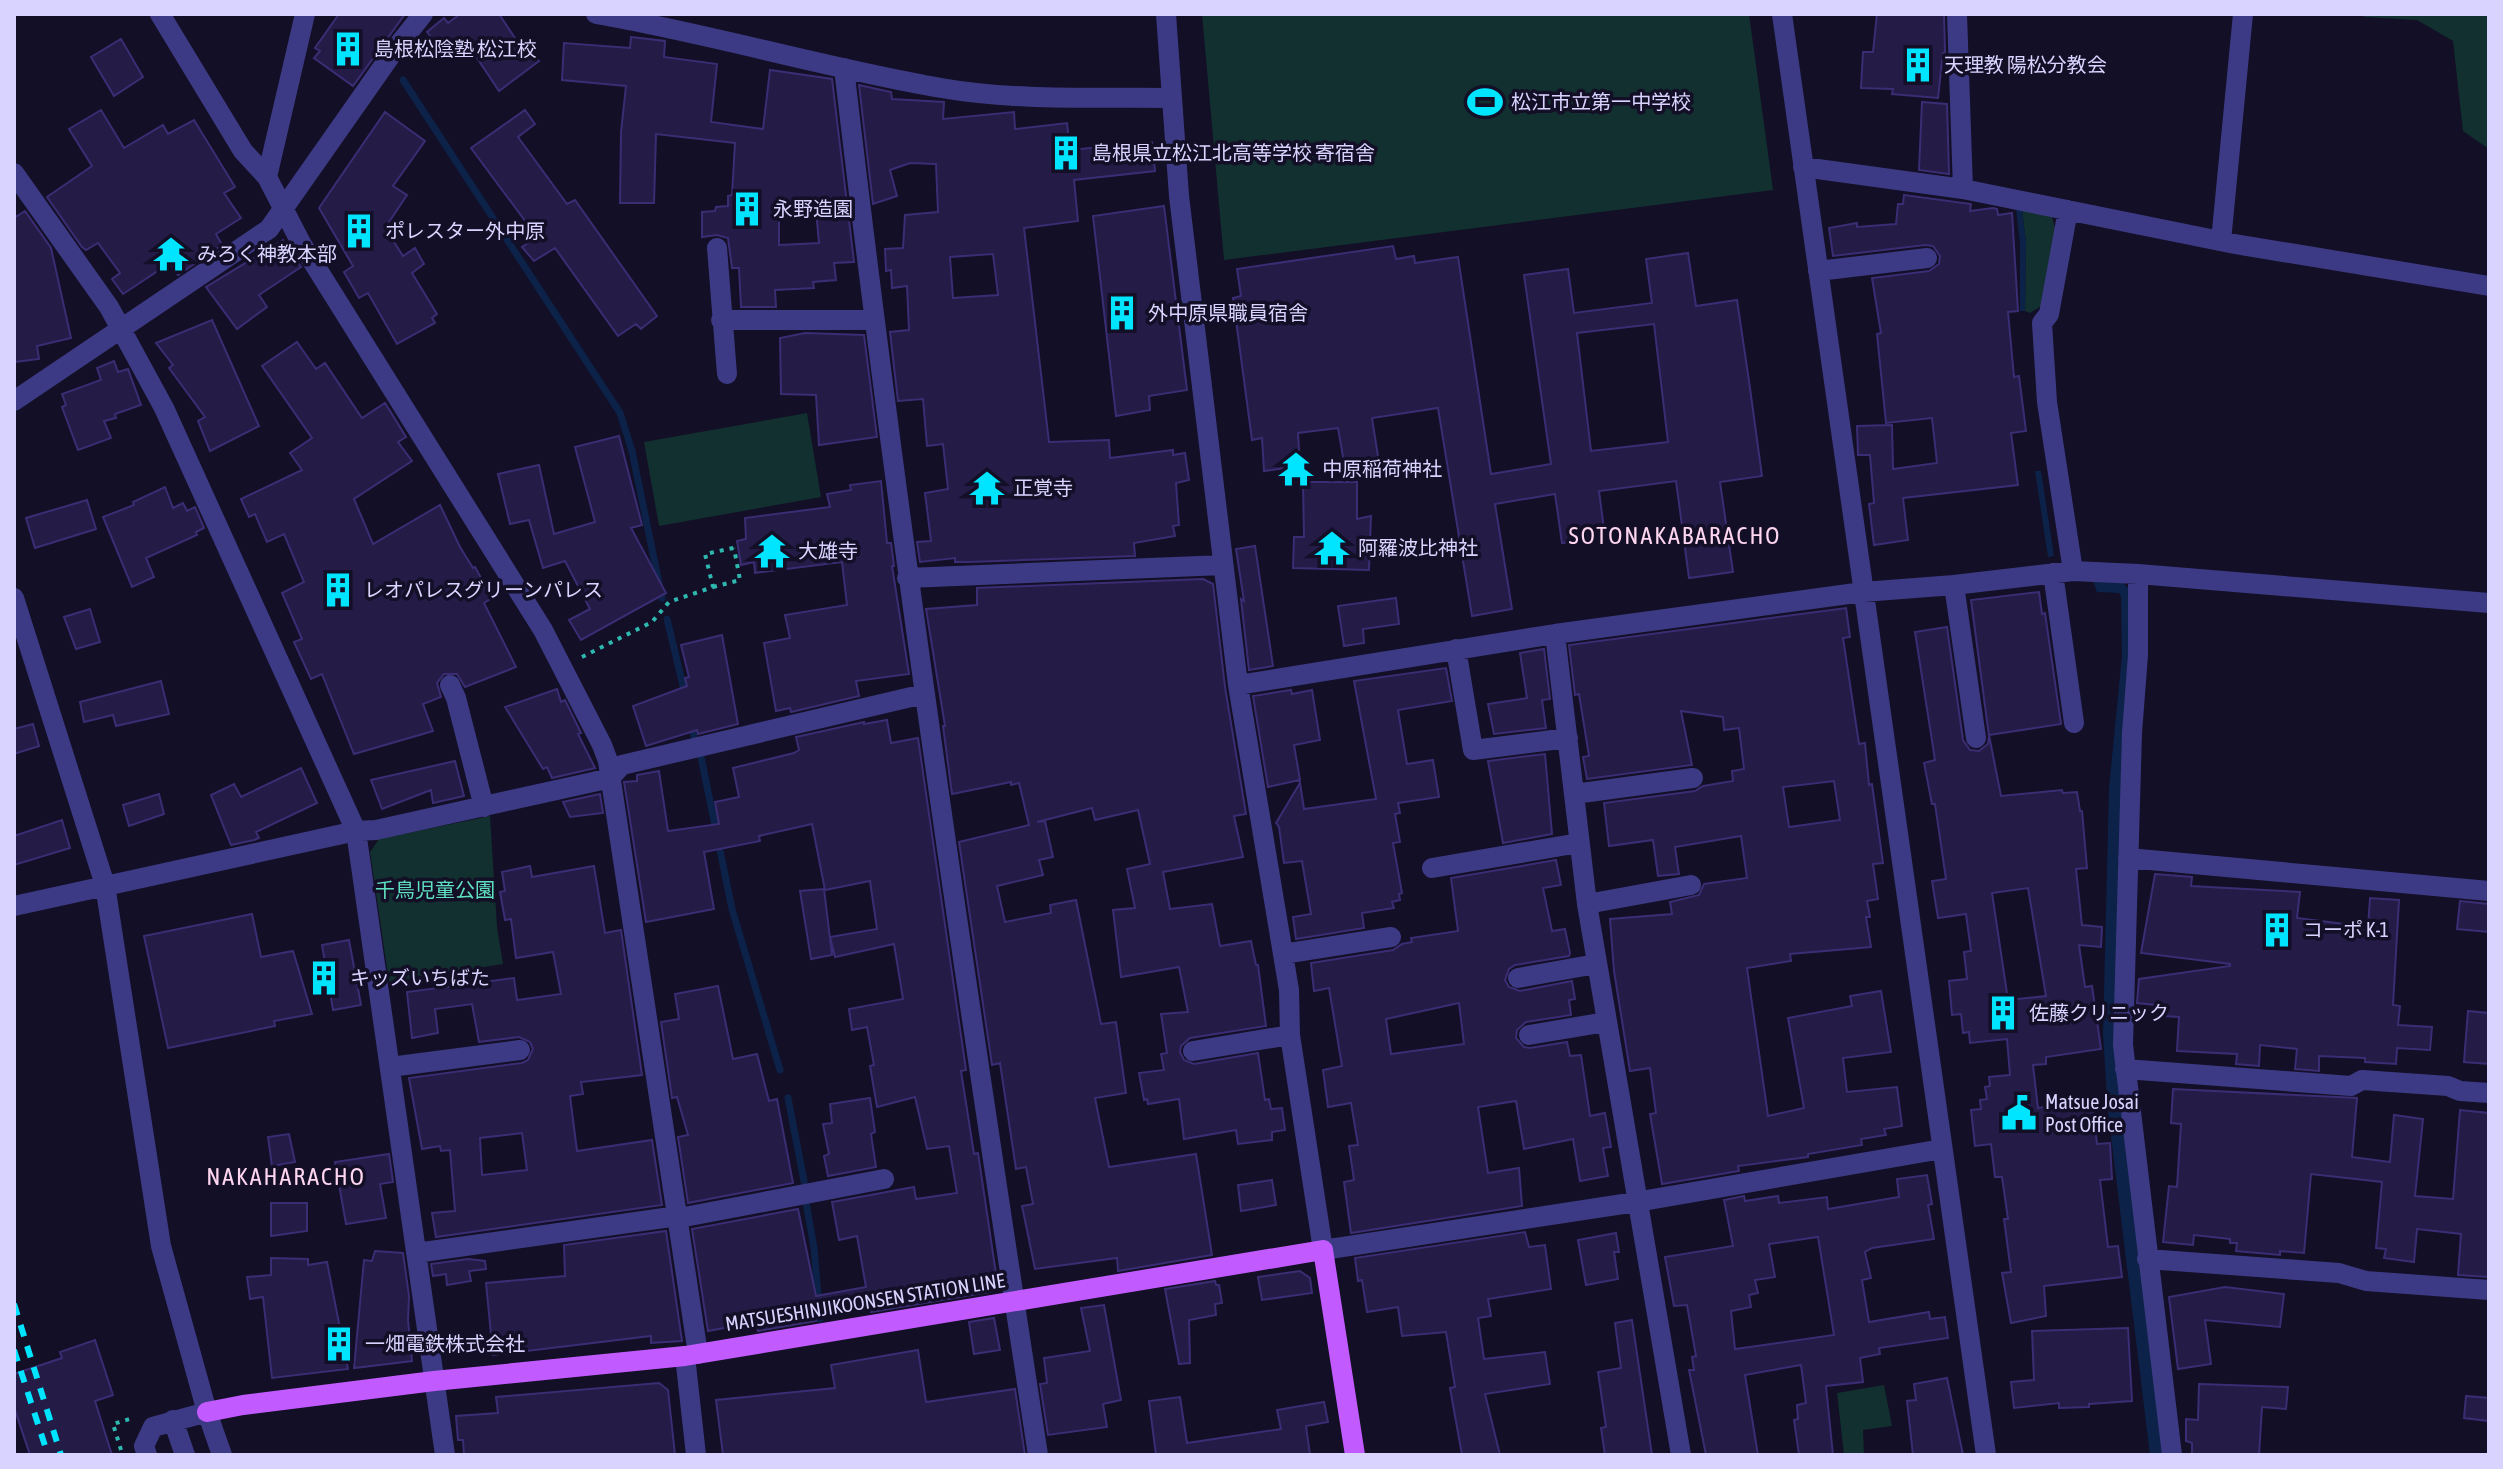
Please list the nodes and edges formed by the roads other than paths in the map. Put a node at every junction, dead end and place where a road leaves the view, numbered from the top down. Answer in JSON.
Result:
{"nodes":[{"id":1,"x":160,"y":14,"type":"edge"},
{"id":2,"x":305,"y":14,"type":"edge"},
{"id":3,"x":423,"y":14,"type":"edge"},
{"id":4,"x":596,"y":14,"type":"edge"},
{"id":5,"x":1166,"y":14,"type":"edge"},
{"id":6,"x":1782,"y":14,"type":"edge"},
{"id":7,"x":1957,"y":14,"type":"edge"},
{"id":8,"x":2243,"y":14,"type":"edge"},
{"id":9,"x":844,"y":68,"type":"junction"},
{"id":10,"x":1172,"y":98,"type":"junction"},
{"id":11,"x":1803,"y":167,"type":"junction"},
{"id":12,"x":14,"y":173,"type":"edge"},
{"id":13,"x":267,"y":177,"type":"junction"},
{"id":14,"x":1963,"y":189,"type":"junction"},
{"id":15,"x":283,"y":208,"type":"junction"},
{"id":16,"x":2068,"y":210,"type":"junction"},
{"id":17,"x":2221,"y":241,"type":"junction"},
{"id":18,"x":717,"y":248,"type":"dead end"},
{"id":19,"x":1927,"y":258,"type":"dead end"},
{"id":20,"x":1818,"y":271,"type":"junction"},
{"id":21,"x":2489,"y":286,"type":"edge"},
{"id":22,"x":721,"y":320,"type":"junction"},
{"id":23,"x":873,"y":320,"type":"junction"},
{"id":24,"x":122,"y":328,"type":"junction"},
{"id":25,"x":727,"y":374,"type":"dead end"},
{"id":26,"x":14,"y":401,"type":"edge"},
{"id":27,"x":1223,"y":565,"type":"junction"},
{"id":28,"x":2063,"y":572,"type":"junction"},
{"id":29,"x":2138,"y":574,"type":"junction"},
{"id":30,"x":907,"y":578,"type":"junction"},
{"id":31,"x":1954,"y":585,"type":"junction"},
{"id":32,"x":1863,"y":592,"type":"junction"},
{"id":33,"x":14,"y":598,"type":"edge"},
{"id":34,"x":2489,"y":603,"type":"edge"},
{"id":35,"x":1555,"y":634,"type":"junction"},
{"id":36,"x":1456,"y":649,"type":"junction"},
{"id":37,"x":450,"y":685,"type":"dead end"},
{"id":38,"x":1238,"y":685,"type":"junction"},
{"id":39,"x":924,"y":694,"type":"junction"},
{"id":40,"x":2074,"y":723,"type":"dead end"},
{"id":41,"x":1568,"y":738,"type":"junction"},
{"id":42,"x":1976,"y":738,"type":"dead end"},
{"id":43,"x":610,"y":778,"type":"junction"},
{"id":44,"x":1693,"y":778,"type":"dead end"},
{"id":45,"x":1574,"y":794,"type":"junction"},
{"id":46,"x":484,"y":807,"type":"junction"},
{"id":47,"x":356,"y":831,"type":"junction"},
{"id":48,"x":1579,"y":843,"type":"junction"},
{"id":49,"x":2128,"y":858,"type":"junction"},
{"id":50,"x":1432,"y":868,"type":"dead end"},
{"id":51,"x":105,"y":885,"type":"junction"},
{"id":52,"x":1691,"y":885,"type":"dead end"},
{"id":53,"x":2489,"y":891,"type":"edge"},
{"id":54,"x":1587,"y":904,"type":"junction"},
{"id":55,"x":14,"y":906,"type":"edge"},
{"id":56,"x":1391,"y":937,"type":"dead end"},
{"id":57,"x":1283,"y":954,"type":"junction"},
{"id":58,"x":1596,"y":964,"type":"junction"},
{"id":59,"x":1518,"y":978,"type":"dead end"},
{"id":60,"x":1606,"y":1022,"type":"junction"},
{"id":61,"x":1290,"y":1035,"type":"junction"},
{"id":62,"x":1529,"y":1035,"type":"dead end"},
{"id":63,"x":520,"y":1050,"type":"dead end"},
{"id":64,"x":1193,"y":1051,"type":"dead end"},
{"id":65,"x":390,"y":1067,"type":"junction"},
{"id":66,"x":2125,"y":1069,"type":"junction"},
{"id":67,"x":2489,"y":1093,"type":"edge"},
{"id":68,"x":1942,"y":1149,"type":"junction"},
{"id":69,"x":884,"y":1179,"type":"dead end"},
{"id":70,"x":1636,"y":1202,"type":"junction"},
{"id":71,"x":678,"y":1217,"type":"junction"},
{"id":72,"x":1323,"y":1250,"type":"junction"},
{"id":73,"x":416,"y":1253,"type":"junction"},
{"id":74,"x":2147,"y":1259,"type":"junction"},
{"id":75,"x":2489,"y":1290,"type":"edge"},
{"id":76,"x":1014,"y":1301,"type":"junction"},
{"id":77,"x":692,"y":1355,"type":"junction"},
{"id":78,"x":434,"y":1381,"type":"junction"},
{"id":79,"x":207,"y":1412,"type":"junction"},
{"id":80,"x":173,"y":1420,"type":"junction"},
{"id":81,"x":147,"y":1455,"type":"edge"},
{"id":82,"x":185,"y":1455,"type":"edge"},
{"id":83,"x":222,"y":1455,"type":"edge"},
{"id":84,"x":445,"y":1455,"type":"edge"},
{"id":85,"x":696,"y":1455,"type":"edge"},
{"id":86,"x":1038,"y":1455,"type":"edge"},
{"id":87,"x":1355,"y":1455,"type":"edge"},
{"id":88,"x":1681,"y":1455,"type":"edge"},
{"id":89,"x":1986,"y":1455,"type":"edge"},
{"id":90,"x":2172,"y":1455,"type":"edge"}],
"edges":[{"from":1,"to":13,"type":"street"},
{"from":2,"to":13,"type":"street"},
{"from":3,"to":15,"type":"street"},
{"from":4,"to":9,"type":"street"},
{"from":5,"to":10,"type":"street"},
{"from":6,"to":11,"type":"street"},
{"from":7,"to":14,"type":"street"},
{"from":8,"to":17,"type":"street"},
{"from":9,"to":10,"type":"street"},
{"from":9,"to":23,"type":"street"},
{"from":10,"to":27,"type":"street"},
{"from":11,"to":14,"type":"street"},
{"from":11,"to":20,"type":"street"},
{"from":12,"to":24,"type":"street"},
{"from":13,"to":15,"type":"street"},
{"from":14,"to":16,"type":"street"},
{"from":15,"to":24,"type":"street"},
{"from":15,"to":43,"type":"street"},
{"from":16,"to":17,"type":"street"},
{"from":16,"to":28,"type":"street"},
{"from":17,"to":21,"type":"street"},
{"from":18,"to":22,"type":"street"},
{"from":19,"to":20,"type":"street"},
{"from":20,"to":32,"type":"street"},
{"from":22,"to":23,"type":"street"},
{"from":22,"to":25,"type":"street"},
{"from":23,"to":30,"type":"street"},
{"from":24,"to":26,"type":"street"},
{"from":24,"to":47,"type":"street"},
{"from":27,"to":30,"type":"street"},
{"from":27,"to":38,"type":"street"},
{"from":28,"to":29,"type":"street"},
{"from":28,"to":31,"type":"street"},
{"from":28,"to":40,"type":"street"},
{"from":29,"to":34,"type":"street"},
{"from":29,"to":49,"type":"street"},
{"from":30,"to":39,"type":"street"},
{"from":31,"to":32,"type":"street"},
{"from":31,"to":42,"type":"street"},
{"from":32,"to":35,"type":"street"},
{"from":32,"to":68,"type":"street"},
{"from":33,"to":51,"type":"street"},
{"from":35,"to":36,"type":"street"},
{"from":35,"to":41,"type":"street"},
{"from":36,"to":38,"type":"street"},
{"from":36,"to":41,"type":"street"},
{"from":37,"to":46,"type":"street"},
{"from":38,"to":57,"type":"street"},
{"from":39,"to":43,"type":"street"},
{"from":39,"to":76,"type":"street"},
{"from":41,"to":45,"type":"street"},
{"from":43,"to":46,"type":"street"},
{"from":43,"to":71,"type":"street"},
{"from":44,"to":45,"type":"street"},
{"from":45,"to":48,"type":"street"},
{"from":46,"to":47,"type":"street"},
{"from":47,"to":51,"type":"street"},
{"from":47,"to":65,"type":"street"},
{"from":48,"to":50,"type":"street"},
{"from":48,"to":54,"type":"street"},
{"from":49,"to":53,"type":"street"},
{"from":49,"to":66,"type":"street"},
{"from":51,"to":55,"type":"street"},
{"from":51,"to":79,"type":"street"},
{"from":52,"to":54,"type":"street"},
{"from":54,"to":58,"type":"street"},
{"from":56,"to":57,"type":"street"},
{"from":57,"to":61,"type":"street"},
{"from":58,"to":59,"type":"street"},
{"from":58,"to":60,"type":"street"},
{"from":60,"to":62,"type":"street"},
{"from":60,"to":70,"type":"street"},
{"from":61,"to":64,"type":"street"},
{"from":61,"to":72,"type":"street"},
{"from":63,"to":65,"type":"street"},
{"from":65,"to":73,"type":"street"},
{"from":66,"to":67,"type":"street"},
{"from":66,"to":74,"type":"street"},
{"from":68,"to":70,"type":"street"},
{"from":68,"to":89,"type":"street"},
{"from":69,"to":71,"type":"street"},
{"from":70,"to":72,"type":"street"},
{"from":70,"to":88,"type":"street"},
{"from":71,"to":73,"type":"street"},
{"from":71,"to":77,"type":"street"},
{"from":72,"to":76,"type":"main road","name":"MATSUESHINJIKOONSEN STATION LINE"},
{"from":72,"to":87,"type":"main road"},
{"from":73,"to":78,"type":"street"},
{"from":74,"to":75,"type":"street"},
{"from":74,"to":90,"type":"street"},
{"from":76,"to":77,"type":"main road","name":"MATSUESHINJIKOONSEN STATION LINE"},
{"from":76,"to":86,"type":"street"},
{"from":77,"to":78,"type":"main road","name":"MATSUESHINJIKOONSEN STATION LINE"},
{"from":77,"to":85,"type":"street"},
{"from":78,"to":79,"type":"main road","name":"MATSUESHINJIKOONSEN STATION LINE"},
{"from":78,"to":84,"type":"street"},
{"from":79,"to":80,"type":"street"},
{"from":79,"to":83,"type":"street"},
{"from":80,"to":81,"type":"street"},
{"from":80,"to":82,"type":"street"}]}
